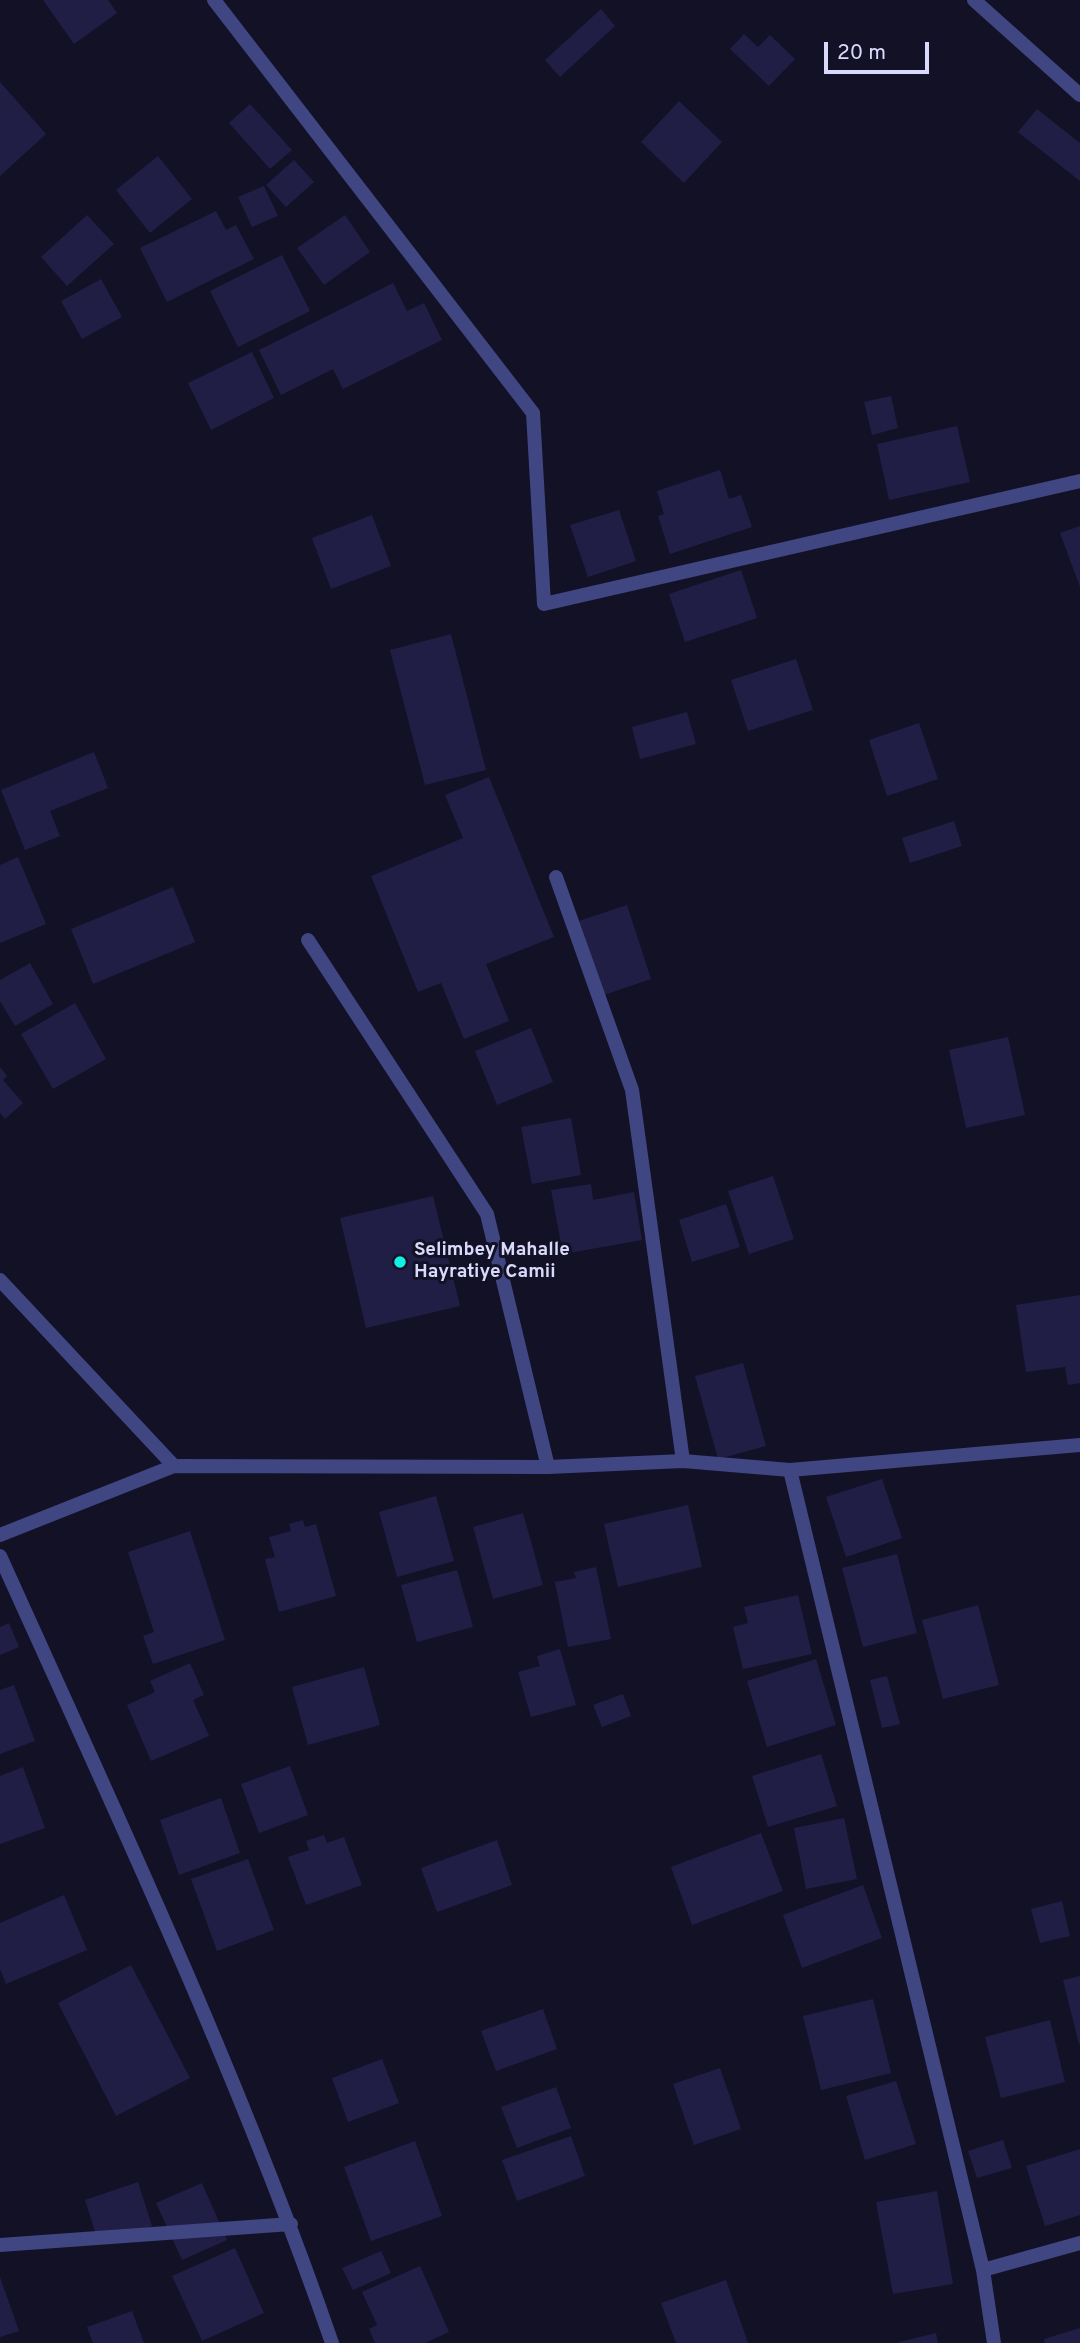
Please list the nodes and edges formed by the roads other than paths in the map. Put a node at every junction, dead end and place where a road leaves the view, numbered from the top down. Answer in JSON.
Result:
{"nodes":[{"id":1,"x":214,"y":0,"type":"edge"},
{"id":2,"x":974,"y":0,"type":"edge"},
{"id":3,"x":1080,"y":95,"type":"edge"},
{"id":4,"x":1080,"y":481,"type":"edge"},
{"id":5,"x":556,"y":877,"type":"dead end"},
{"id":6,"x":308,"y":940,"type":"dead end"},
{"id":7,"x":0,"y":1280,"type":"edge"},
{"id":8,"x":1080,"y":1445,"type":"edge"},
{"id":9,"x":683,"y":1461,"type":"junction"},
{"id":10,"x":174,"y":1466,"type":"junction"},
{"id":11,"x":548,"y":1467,"type":"junction"},
{"id":12,"x":790,"y":1470,"type":"junction"},
{"id":13,"x":0,"y":1535,"type":"edge"},
{"id":14,"x":0,"y":1556,"type":"edge"},
{"id":15,"x":291,"y":2224,"type":"junction"},
{"id":16,"x":1080,"y":2243,"type":"edge"},
{"id":17,"x":0,"y":2245,"type":"edge"},
{"id":18,"x":983,"y":2270,"type":"junction"},
{"id":19,"x":332,"y":2343,"type":"edge"},
{"id":20,"x":994,"y":2343,"type":"edge"}],
"edges":[{"from":1,"to":4,"type":"street"},
{"from":2,"to":3,"type":"street"},
{"from":5,"to":9,"type":"street"},
{"from":6,"to":11,"type":"street"},
{"from":7,"to":10,"type":"street"},
{"from":8,"to":12,"type":"street"},
{"from":9,"to":11,"type":"street"},
{"from":9,"to":12,"type":"street"},
{"from":10,"to":11,"type":"street"},
{"from":10,"to":13,"type":"street"},
{"from":12,"to":18,"type":"street"},
{"from":14,"to":15,"type":"street"},
{"from":15,"to":17,"type":"street"},
{"from":15,"to":19,"type":"street"},
{"from":16,"to":18,"type":"street"},
{"from":18,"to":20,"type":"street"}]}
